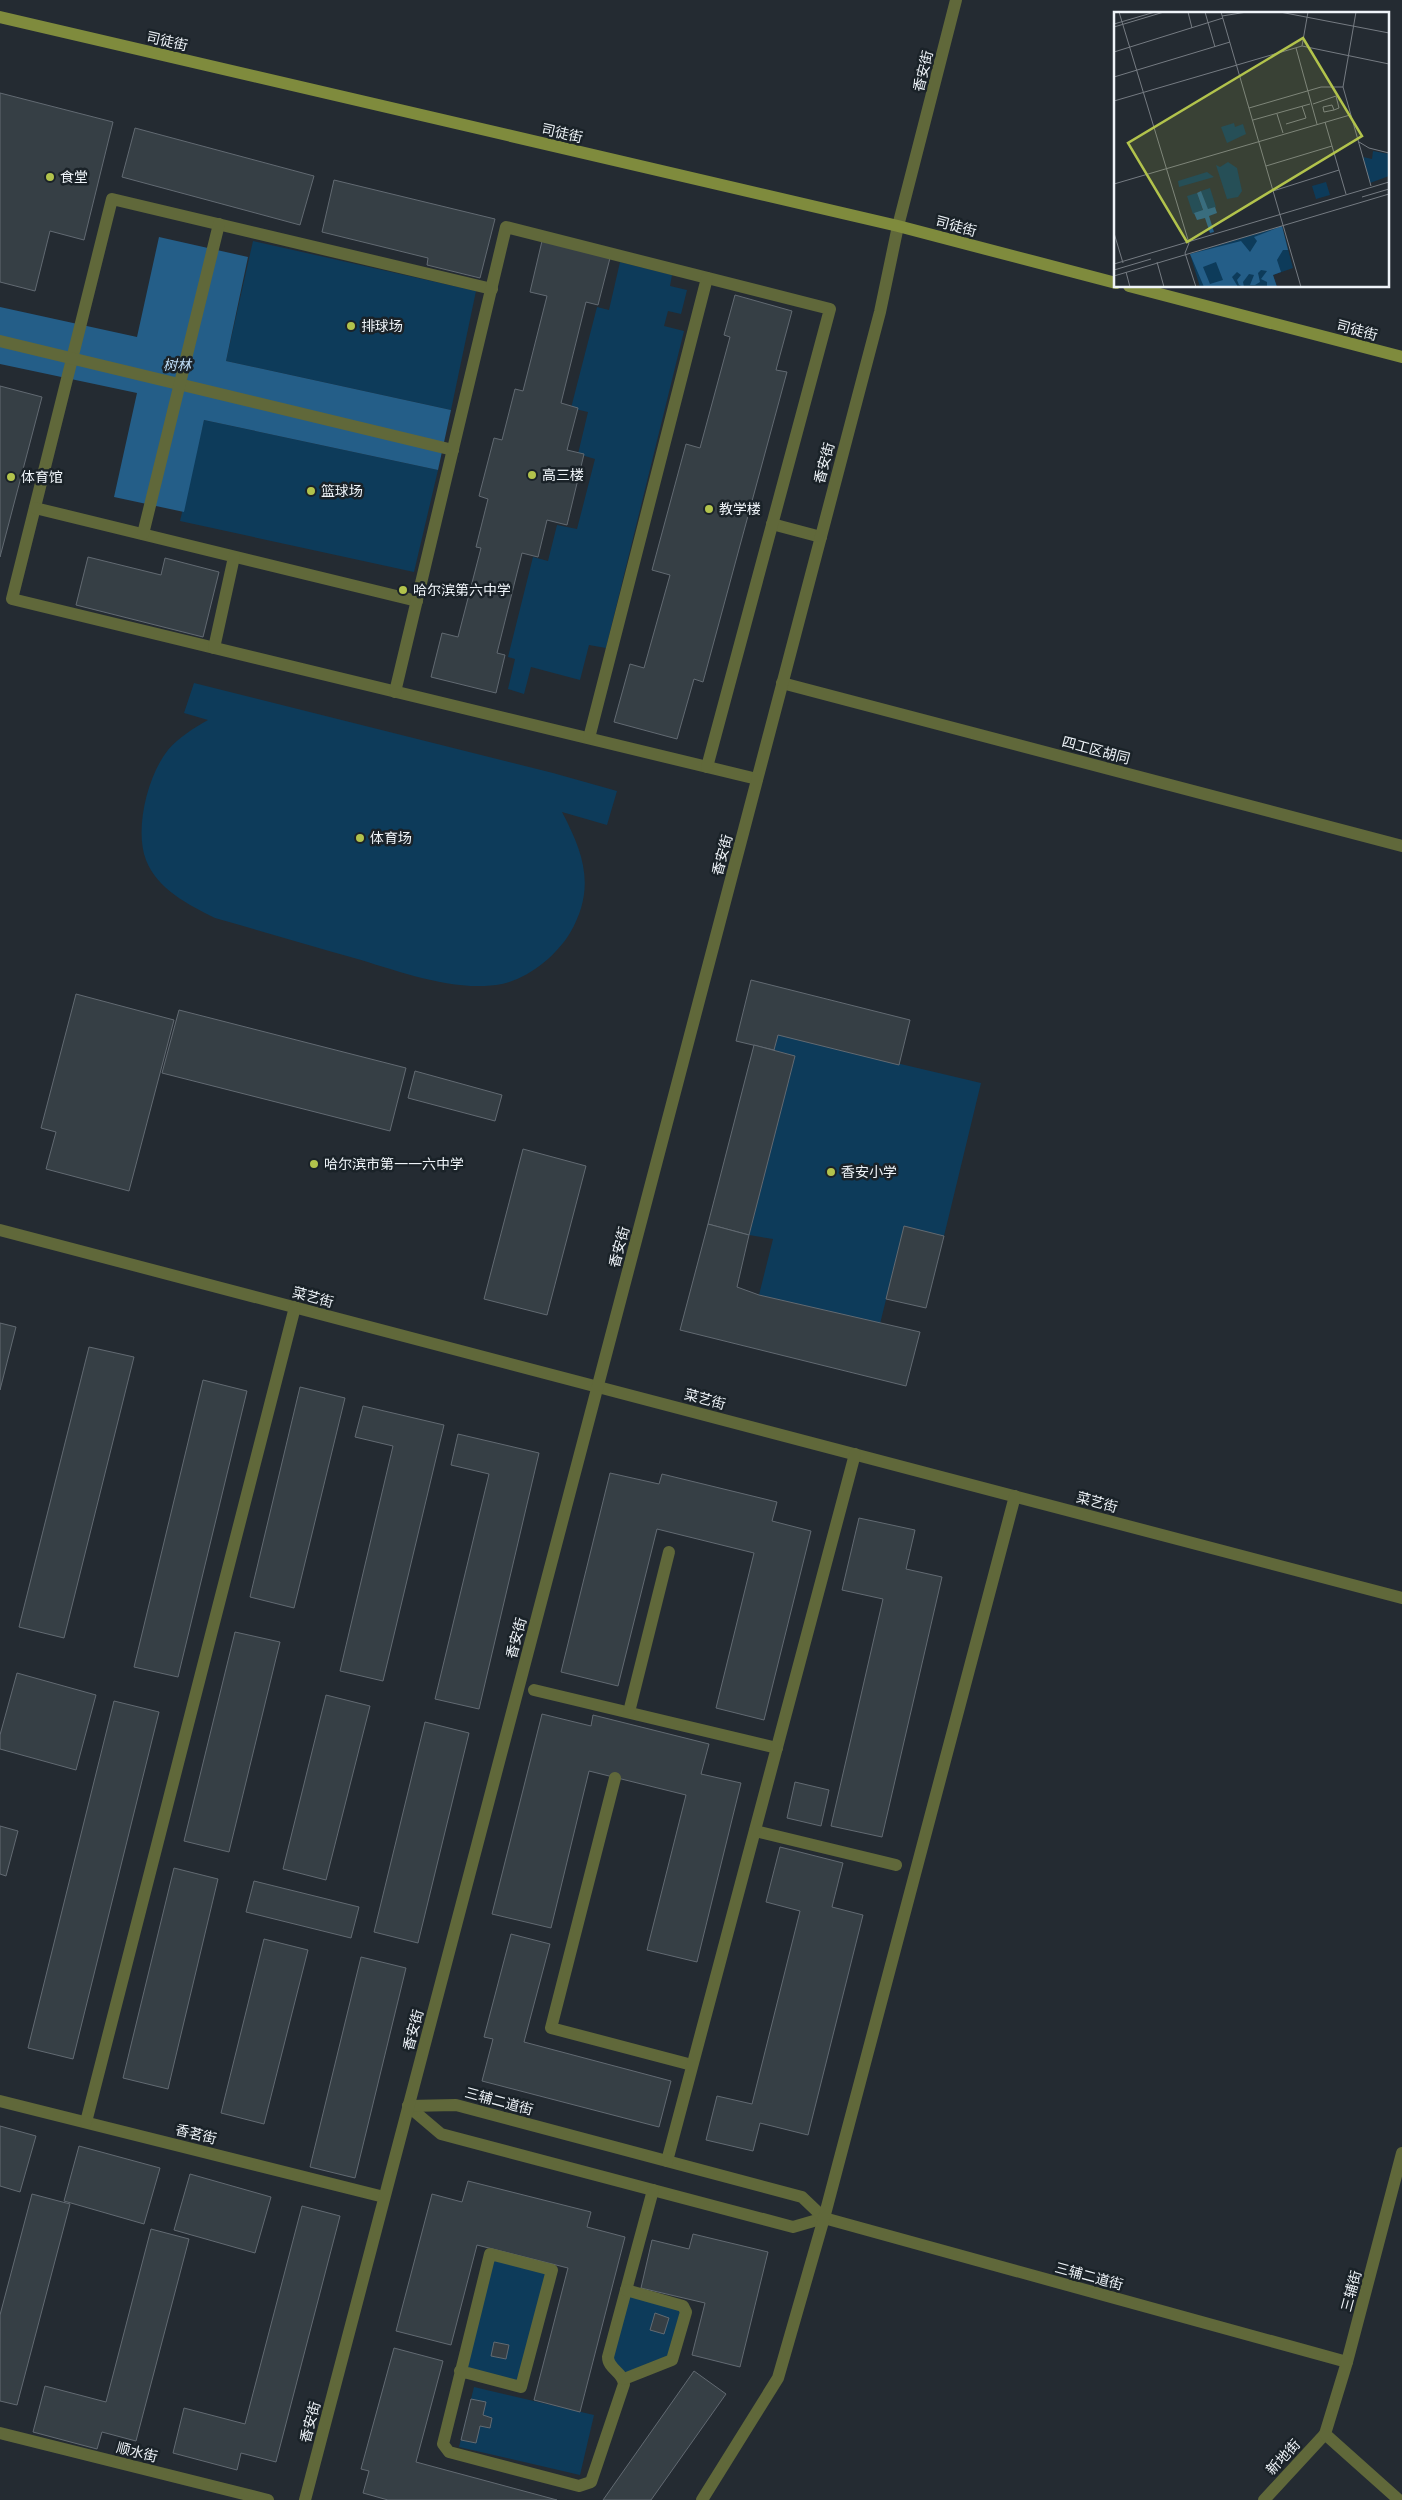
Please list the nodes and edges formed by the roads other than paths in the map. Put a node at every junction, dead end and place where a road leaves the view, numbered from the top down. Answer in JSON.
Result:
{"nodes":[{"id":1,"x":956,"y":0,"type":"edge"},
{"id":2,"x":0,"y":18,"type":"edge"},
{"id":3,"x":219,"y":224,"type":"junction"},
{"id":4,"x":898,"y":226,"type":"junction"},
{"id":5,"x":707,"y":278,"type":"junction"},
{"id":6,"x":1114,"y":282,"type":"edge"},
{"id":7,"x":1138,"y":288,"type":"edge"},
{"id":8,"x":492,"y":289,"type":"junction"},
{"id":9,"x":0,"y":341,"type":"edge"},
{"id":10,"x":1402,"y":357,"type":"edge"},
{"id":11,"x":72,"y":358,"type":"junction"},
{"id":12,"x":180,"y":384,"type":"junction"},
{"id":13,"x":453,"y":450,"type":"junction"},
{"id":14,"x":35,"y":508,"type":"junction"},
{"id":15,"x":772,"y":524,"type":"junction"},
{"id":16,"x":143,"y":534,"type":"junction"},
{"id":17,"x":820,"y":537,"type":"junction"},
{"id":18,"x":234,"y":557,"type":"junction"},
{"id":19,"x":417,"y":601,"type":"junction"},
{"id":20,"x":214,"y":648,"type":"junction"},
{"id":21,"x":782,"y":683,"type":"junction"},
{"id":22,"x":396,"y":692,"type":"junction"},
{"id":23,"x":589,"y":738,"type":"junction"},
{"id":24,"x":707,"y":767,"type":"junction"},
{"id":25,"x":757,"y":779,"type":"junction"},
{"id":26,"x":1402,"y":846,"type":"edge"},
{"id":27,"x":0,"y":1230,"type":"edge"},
{"id":28,"x":295,"y":1308,"type":"junction"},
{"id":29,"x":597,"y":1387,"type":"junction"},
{"id":30,"x":855,"y":1454,"type":"junction"},
{"id":31,"x":1015,"y":1496,"type":"junction"},
{"id":32,"x":670,"y":1552,"type":"dead end"},
{"id":33,"x":1402,"y":1598,"type":"edge"},
{"id":34,"x":534,"y":1690,"type":"dead end"},
{"id":35,"x":630,"y":1712,"type":"junction"},
{"id":36,"x":777,"y":1748,"type":"junction"},
{"id":37,"x":615,"y":1778,"type":"dead end"},
{"id":38,"x":755,"y":1831,"type":"junction"},
{"id":39,"x":896,"y":1866,"type":"dead end"},
{"id":40,"x":692,"y":2065,"type":"junction"},
{"id":41,"x":0,"y":2101,"type":"edge"},
{"id":42,"x":408,"y":2106,"type":"junction"},
{"id":43,"x":86,"y":2122,"type":"junction"},
{"id":44,"x":1402,"y":2154,"type":"edge"},
{"id":45,"x":667,"y":2161,"type":"junction"},
{"id":46,"x":653,"y":2190,"type":"junction"},
{"id":47,"x":384,"y":2197,"type":"junction"},
{"id":48,"x":824,"y":2218,"type":"junction"},
{"id":49,"x":626,"y":2290,"type":"junction"},
{"id":50,"x":1347,"y":2362,"type":"junction"},
{"id":51,"x":460,"y":2371,"type":"junction"},
{"id":52,"x":624,"y":2379,"type":"junction"},
{"id":53,"x":0,"y":2433,"type":"edge"},
{"id":54,"x":1325,"y":2434,"type":"junction"},
{"id":55,"x":268,"y":2500,"type":"edge"},
{"id":56,"x":305,"y":2500,"type":"edge"},
{"id":57,"x":702,"y":2500,"type":"edge"},
{"id":58,"x":1264,"y":2500,"type":"edge"},
{"id":59,"x":1399,"y":2500,"type":"edge"}],
"edges":[{"from":1,"to":4,"type":"street","name":"香安街"},
{"from":2,"to":4,"type":"main road","name":"司徒街"},
{"from":3,"to":8,"type":"street"},
{"from":3,"to":11,"type":"street"},
{"from":3,"to":12,"type":"street"},
{"from":4,"to":6,"type":"main road","name":"司徒街"},
{"from":4,"to":17,"type":"street","name":"香安街"},
{"from":5,"to":8,"type":"street"},
{"from":5,"to":15,"type":"street"},
{"from":5,"to":23,"type":"street"},
{"from":7,"to":10,"type":"main road","name":"司徒街"},
{"from":8,"to":13,"type":"street"},
{"from":9,"to":11,"type":"street"},
{"from":11,"to":12,"type":"street"},
{"from":11,"to":14,"type":"street"},
{"from":12,"to":13,"type":"street"},
{"from":12,"to":16,"type":"street"},
{"from":13,"to":19,"type":"street"},
{"from":14,"to":16,"type":"street"},
{"from":14,"to":20,"type":"street"},
{"from":15,"to":17,"type":"street"},
{"from":15,"to":24,"type":"street"},
{"from":16,"to":18,"type":"street"},
{"from":17,"to":21,"type":"street","name":"香安街"},
{"from":18,"to":19,"type":"street"},
{"from":18,"to":20,"type":"street"},
{"from":19,"to":22,"type":"street"},
{"from":20,"to":22,"type":"street"},
{"from":21,"to":25,"type":"street","name":"香安街"},
{"from":21,"to":26,"type":"street","name":"四工区胡同"},
{"from":22,"to":23,"type":"street"},
{"from":23,"to":24,"type":"street"},
{"from":24,"to":25,"type":"street"},
{"from":25,"to":29,"type":"street","name":"香安街"},
{"from":27,"to":28,"type":"street","name":"菜艺街"},
{"from":28,"to":29,"type":"street","name":"菜艺街"},
{"from":28,"to":43,"type":"street"},
{"from":29,"to":30,"type":"street","name":"菜艺街"},
{"from":29,"to":42,"type":"street","name":"香安街"},
{"from":30,"to":31,"type":"street","name":"菜艺街"},
{"from":30,"to":36,"type":"street"},
{"from":31,"to":33,"type":"street","name":"菜艺街"},
{"from":31,"to":48,"type":"street"},
{"from":32,"to":35,"type":"street"},
{"from":34,"to":35,"type":"street"},
{"from":35,"to":36,"type":"street"},
{"from":36,"to":38,"type":"street"},
{"from":37,"to":40,"type":"street"},
{"from":38,"to":39,"type":"street"},
{"from":38,"to":40,"type":"street"},
{"from":40,"to":45,"type":"street"},
{"from":41,"to":43,"type":"street","name":"香茗街"},
{"from":42,"to":45,"type":"street","name":"三辅二道街"},
{"from":42,"to":46,"type":"street"},
{"from":42,"to":47,"type":"street","name":"香安街"},
{"from":43,"to":47,"type":"street","name":"香茗街"},
{"from":44,"to":50,"type":"street","name":"三辅街"},
{"from":45,"to":48,"type":"street","name":"三辅二道街"},
{"from":46,"to":48,"type":"street"},
{"from":46,"to":49,"type":"street"},
{"from":47,"to":56,"type":"street","name":"香安街"},
{"from":48,"to":50,"type":"street","name":"三辅二道街"},
{"from":48,"to":57,"type":"street"},
{"from":49,"to":52,"type":"street"},
{"from":49,"to":52,"type":"street"},
{"from":50,"to":54,"type":"street","name":"三辅街"},
{"from":51,"to":51,"type":"street"},
{"from":51,"to":52,"type":"street"},
{"from":53,"to":55,"type":"street","name":"顺水街"},
{"from":54,"to":58,"type":"street","name":"新地街"},
{"from":54,"to":59,"type":"street"}]}
